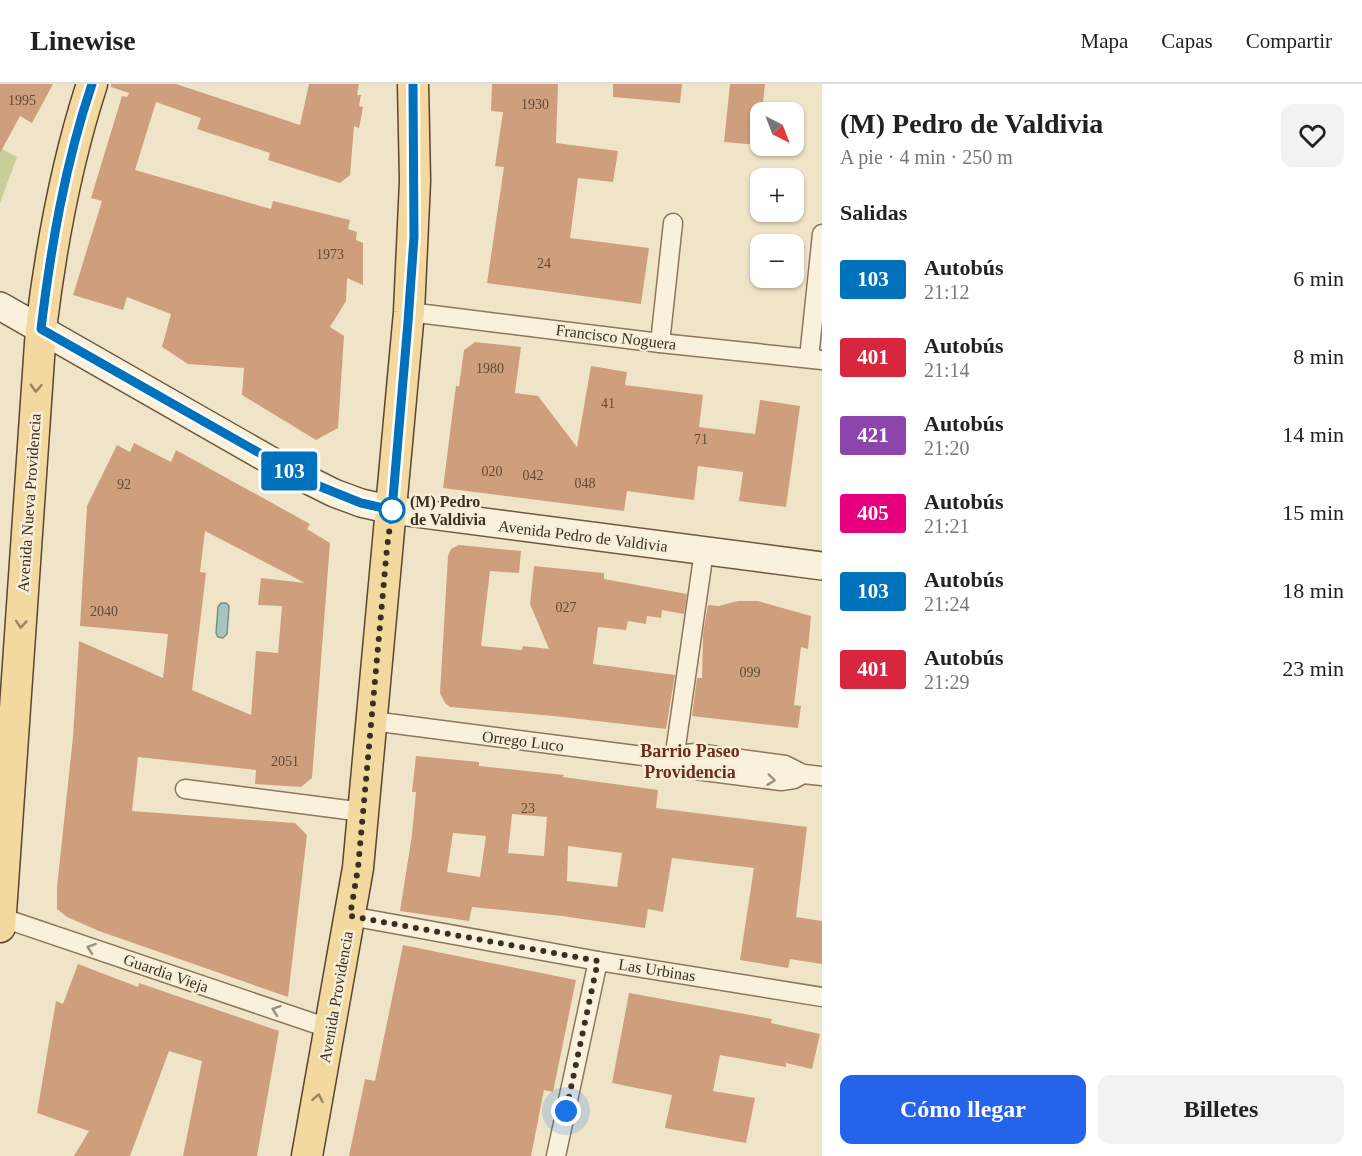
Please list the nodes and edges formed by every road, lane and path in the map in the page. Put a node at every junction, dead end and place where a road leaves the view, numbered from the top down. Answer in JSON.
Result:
{"nodes":[{"id":1,"x":92,"y":84,"type":"edge"},
{"id":2,"x":413,"y":84,"type":"edge"},
{"id":3,"x":673,"y":223,"type":"dead end"},
{"id":4,"x":822,"y":234,"type":"edge"},
{"id":5,"x":0,"y":306,"type":"edge"},
{"id":6,"x":409,"y":312,"type":"junction"},
{"id":7,"x":41,"y":329,"type":"junction"},
{"id":8,"x":660,"y":343,"type":"junction"},
{"id":9,"x":815,"y":359,"type":"edge"},
{"id":10,"x":392,"y":510,"type":"junction"},
{"id":11,"x":704,"y":551,"type":"junction"},
{"id":12,"x":822,"y":566,"type":"edge"},
{"id":13,"x":372,"y":721,"type":"junction"},
{"id":14,"x":674,"y":760,"type":"junction"},
{"id":15,"x":822,"y":776,"type":"edge"},
{"id":16,"x":184,"y":789,"type":"dead end"},
{"id":17,"x":363,"y":812,"type":"junction"},
{"id":18,"x":350,"y":916,"type":"junction"},
{"id":19,"x":0,"y":920,"type":"edge"},
{"id":20,"x":598,"y":961,"type":"junction"},
{"id":21,"x":822,"y":997,"type":"edge"},
{"id":22,"x":331,"y":1029,"type":"junction"},
{"id":23,"x":307,"y":1156,"type":"edge"},
{"id":24,"x":556,"y":1156,"type":"edge"}],
"edges":[{"from":1,"to":7,"type":"main road","name":"Avenida Nueva Providencia"},
{"from":2,"to":6,"type":"main road","name":"Avenida Providencia"},
{"from":3,"to":8,"type":"street"},
{"from":4,"to":9,"type":"street"},
{"from":5,"to":7,"type":"main road","name":"Avenida Pedro de Valdivia"},
{"from":6,"to":8,"type":"street","name":"Francisco Noguera"},
{"from":6,"to":10,"type":"main road","name":"Avenida Providencia"},
{"from":7,"to":10,"type":"main road","name":"Avenida Pedro de Valdivia"},
{"from":7,"to":19,"type":"main road","name":"Avenida Nueva Providencia","one_way":true},
{"from":8,"to":9,"type":"street","name":"Francisco Noguera"},
{"from":10,"to":11,"type":"main road","name":"Avenida Pedro de Valdivia"},
{"from":10,"to":13,"type":"main road","name":"Avenida Providencia"},
{"from":11,"to":12,"type":"main road","name":"Avenida Pedro de Valdivia"},
{"from":11,"to":14,"type":"street"},
{"from":13,"to":14,"type":"street","name":"Orrego Luco"},
{"from":13,"to":17,"type":"main road","name":"Avenida Providencia"},
{"from":14,"to":15,"type":"street","name":"Orrego Luco"},
{"from":16,"to":17,"type":"street"},
{"from":17,"to":18,"type":"main road","name":"Avenida Providencia"},
{"from":18,"to":20,"type":"street","name":"Las Urbinas"},
{"from":18,"to":22,"type":"main road","name":"Avenida Providencia"},
{"from":22,"to":19,"type":"street","name":"Guardia Vieja","one_way":true},
{"from":20,"to":21,"type":"street","name":"Las Urbinas"},
{"from":20,"to":24,"type":"street"},
{"from":23,"to":22,"type":"main road","name":"Avenida Providencia","one_way":true}]}
